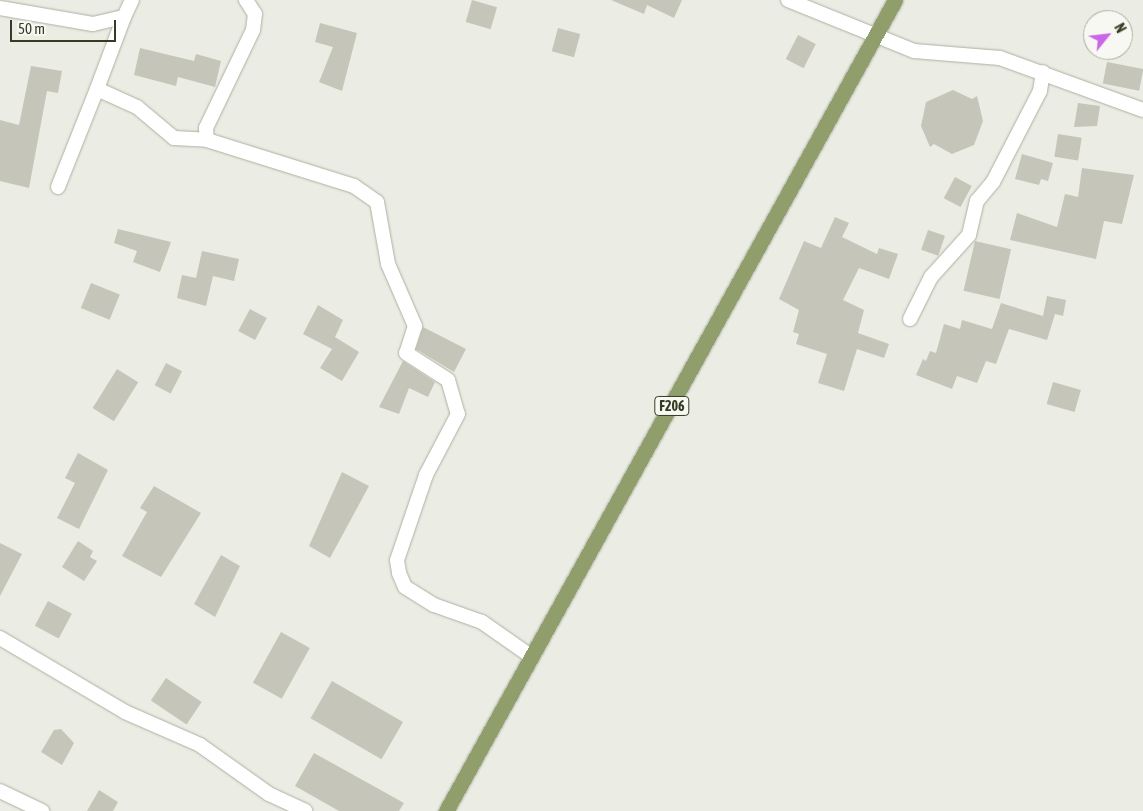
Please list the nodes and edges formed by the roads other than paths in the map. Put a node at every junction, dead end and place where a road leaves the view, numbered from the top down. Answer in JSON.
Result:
{"nodes":[{"id":1,"x":132,"y":0,"type":"edge"},
{"id":2,"x":246,"y":0,"type":"edge"},
{"id":3,"x":788,"y":0,"type":"edge"},
{"id":4,"x":895,"y":0,"type":"edge"},
{"id":5,"x":0,"y":8,"type":"edge"},
{"id":6,"x":124,"y":17,"type":"junction"},
{"id":7,"x":875,"y":37,"type":"junction"},
{"id":8,"x":1043,"y":72,"type":"junction"},
{"id":9,"x":97,"y":89,"type":"junction"},
{"id":10,"x":1143,"y":110,"type":"edge"},
{"id":11,"x":207,"y":140,"type":"junction"},
{"id":12,"x":58,"y":187,"type":"dead end"},
{"id":13,"x":910,"y":319,"type":"dead end"},
{"id":14,"x":0,"y":638,"type":"edge"},
{"id":15,"x":532,"y":657,"type":"junction"},
{"id":16,"x":0,"y":790,"type":"edge"},
{"id":17,"x":42,"y":811,"type":"edge"},
{"id":18,"x":305,"y":811,"type":"edge"},
{"id":19,"x":446,"y":811,"type":"edge"}],
"edges":[{"from":1,"to":6,"type":"street"},
{"from":2,"to":11,"type":"street"},
{"from":3,"to":7,"type":"street"},
{"from":4,"to":7,"type":"main road","number":"F206"},
{"from":5,"to":6,"type":"street"},
{"from":6,"to":9,"type":"street"},
{"from":7,"to":8,"type":"street"},
{"from":7,"to":15,"type":"main road","number":"F206"},
{"from":8,"to":10,"type":"street"},
{"from":8,"to":13,"type":"street"},
{"from":9,"to":11,"type":"street"},
{"from":9,"to":12,"type":"street"},
{"from":11,"to":15,"type":"street"},
{"from":14,"to":18,"type":"street"},
{"from":15,"to":19,"type":"main road","number":"F206"},
{"from":16,"to":17,"type":"street"}]}
